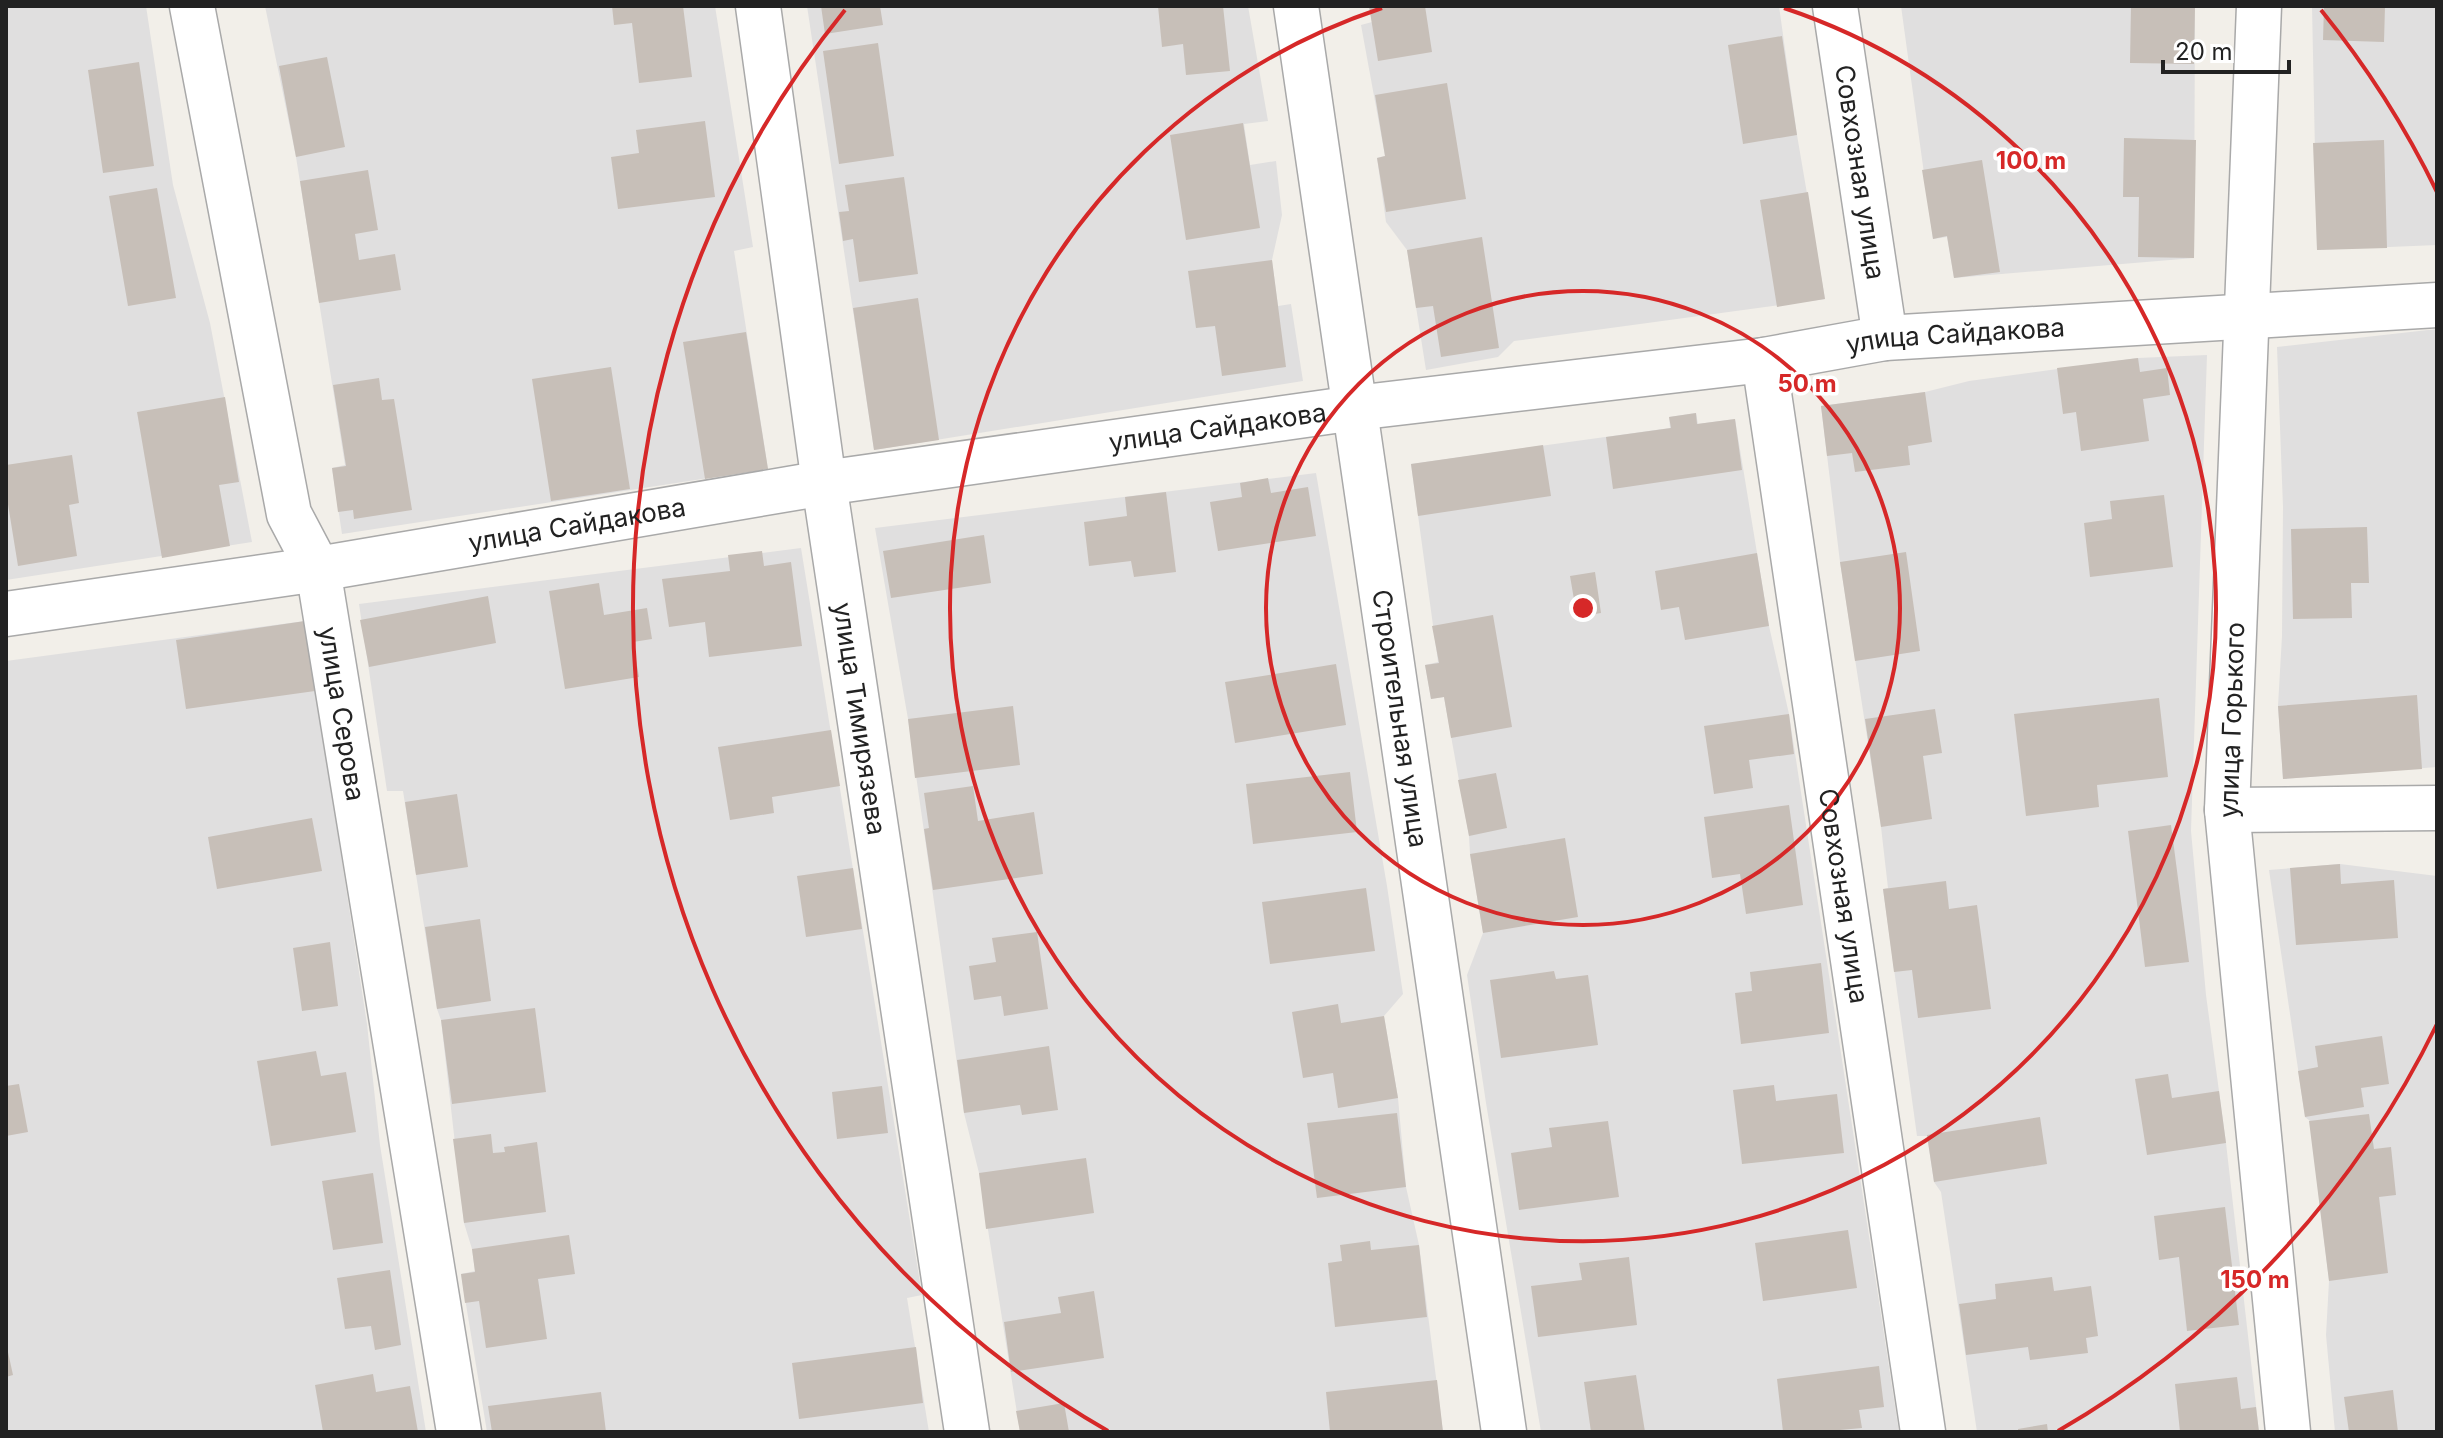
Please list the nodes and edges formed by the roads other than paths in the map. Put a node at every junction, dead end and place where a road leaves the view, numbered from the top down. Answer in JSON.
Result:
{"nodes":[{"id":1,"x":192,"y":6,"type":"edge"},
{"id":2,"x":758,"y":6,"type":"edge"},
{"id":3,"x":1296,"y":6,"type":"edge"},
{"id":4,"x":1835,"y":6,"type":"edge"},
{"id":5,"x":2259,"y":6,"type":"edge"},
{"id":6,"x":2437,"y":305,"type":"edge"},
{"id":7,"x":2248,"y":318,"type":"junction"},
{"id":8,"x":1885,"y":338,"type":"junction"},
{"id":9,"x":1764,"y":360,"type":"junction"},
{"id":10,"x":1355,"y":408,"type":"junction"},
{"id":11,"x":824,"y":483,"type":"junction"},
{"id":12,"x":318,"y":569,"type":"junction"},
{"id":13,"x":6,"y":614,"type":"edge"},
{"id":14,"x":2437,"y":808,"type":"edge"},
{"id":15,"x":2227,"y":810,"type":"junction"},
{"id":16,"x":459,"y":1432,"type":"edge"},
{"id":17,"x":967,"y":1432,"type":"edge"},
{"id":18,"x":1504,"y":1432,"type":"edge"},
{"id":19,"x":1923,"y":1432,"type":"edge"},
{"id":20,"x":2288,"y":1432,"type":"edge"}],
"edges":[{"from":1,"to":12,"type":"street","name":"улица Серова"},
{"from":2,"to":11,"type":"street","name":"улица Тимирязева"},
{"from":3,"to":10,"type":"street","name":"Строительная улица"},
{"from":4,"to":8,"type":"street","name":"Совхозная улица"},
{"from":5,"to":7,"type":"street","name":"улица Горького"},
{"from":6,"to":7,"type":"street","name":"улица Сайдакова"},
{"from":7,"to":8,"type":"street","name":"улица Сайдакова"},
{"from":7,"to":15,"type":"street","name":"улица Горького"},
{"from":8,"to":9,"type":"street","name":"улица Сайдакова"},
{"from":9,"to":10,"type":"street","name":"улица Сайдакова"},
{"from":9,"to":19,"type":"street","name":"Совхозная улица"},
{"from":10,"to":11,"type":"street","name":"улица Сайдакова"},
{"from":10,"to":18,"type":"street","name":"Строительная улица"},
{"from":11,"to":12,"type":"street","name":"улица Сайдакова"},
{"from":11,"to":17,"type":"street","name":"улица Тимирязева"},
{"from":12,"to":13,"type":"street","name":"улица Сайдакова"},
{"from":12,"to":16,"type":"street","name":"улица Серова"},
{"from":14,"to":15,"type":"street"},
{"from":15,"to":20,"type":"street","name":"улица Горького"}]}
